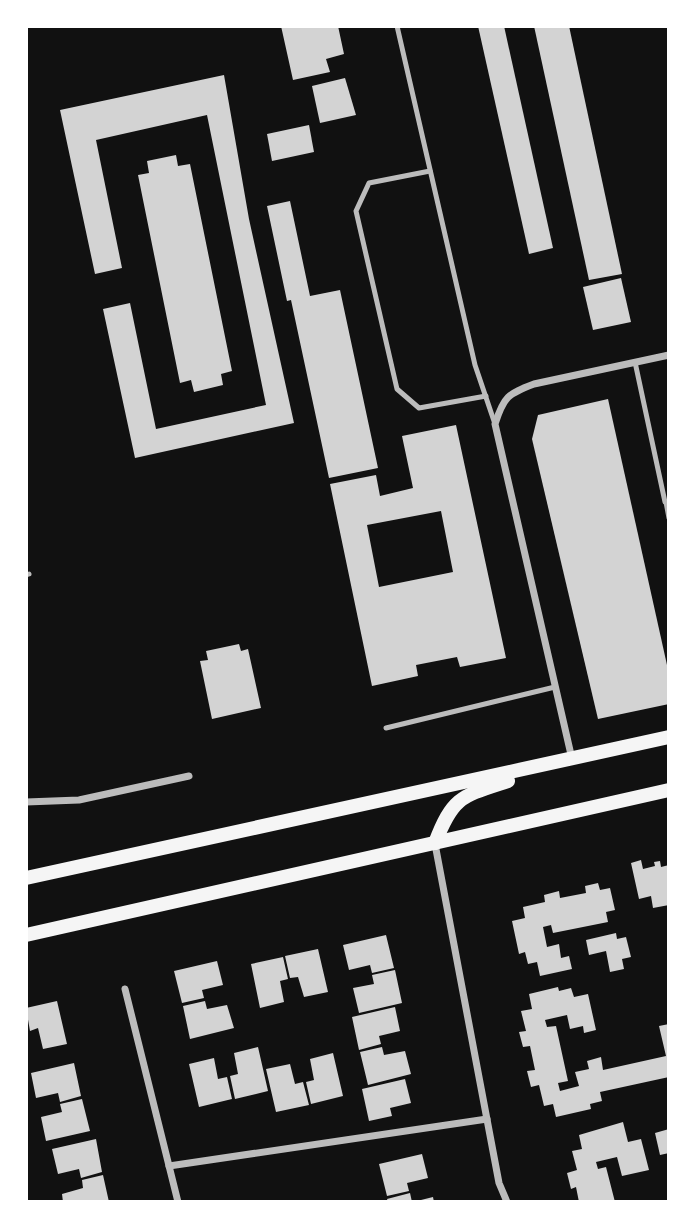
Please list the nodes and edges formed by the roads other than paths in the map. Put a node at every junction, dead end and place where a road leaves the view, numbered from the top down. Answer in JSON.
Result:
{"nodes":[{"id":1,"x":397,"y":26,"type":"edge"},
{"id":2,"x":430,"y":171,"type":"junction"},
{"id":3,"x":669,"y":355,"type":"edge"},
{"id":4,"x":635,"y":362,"type":"junction"},
{"id":5,"x":486,"y":396,"type":"junction"},
{"id":6,"x":495,"y":424,"type":"junction"},
{"id":7,"x":667,"y":502,"type":"edge"},
{"id":8,"x":669,"y":517,"type":"edge"},
{"id":9,"x":555,"y":687,"type":"junction"},
{"id":10,"x":386,"y":728,"type":"dead end"},
{"id":11,"x":669,"y":737,"type":"edge"},
{"id":12,"x":572,"y":759,"type":"junction"},
{"id":13,"x":189,"y":776,"type":"dead end"},
{"id":14,"x":669,"y":790,"type":"edge"},
{"id":15,"x":26,"y":802,"type":"edge"},
{"id":16,"x":435,"y":843,"type":"junction"},
{"id":17,"x":26,"y":878,"type":"edge"},
{"id":18,"x":26,"y":935,"type":"edge"},
{"id":19,"x":125,"y":989,"type":"dead end"},
{"id":20,"x":487,"y":1119,"type":"junction"},
{"id":21,"x":169,"y":1166,"type":"junction"},
{"id":22,"x":178,"y":1202,"type":"edge"},
{"id":23,"x":507,"y":1202,"type":"edge"}],
"edges":[{"from":1,"to":2,"type":"lane"},
{"from":2,"to":5,"type":"lane"},
{"from":2,"to":5,"type":"lane"},
{"from":3,"to":4,"type":"street"},
{"from":4,"to":6,"type":"street"},
{"from":4,"to":7,"type":"lane"},
{"from":5,"to":6,"type":"lane"},
{"from":6,"to":9,"type":"street"},
{"from":7,"to":8,"type":"lane"},
{"from":9,"to":10,"type":"lane"},
{"from":9,"to":12,"type":"street"},
{"from":11,"to":12,"type":"main road"},
{"from":12,"to":16,"type":"main road"},
{"from":12,"to":17,"type":"main road"},
{"from":13,"to":15,"type":"street"},
{"from":14,"to":16,"type":"main road"},
{"from":16,"to":18,"type":"main road"},
{"from":16,"to":20,"type":"street"},
{"from":19,"to":21,"type":"street"},
{"from":20,"to":21,"type":"street"},
{"from":20,"to":23,"type":"street"},
{"from":21,"to":22,"type":"street"}]}
